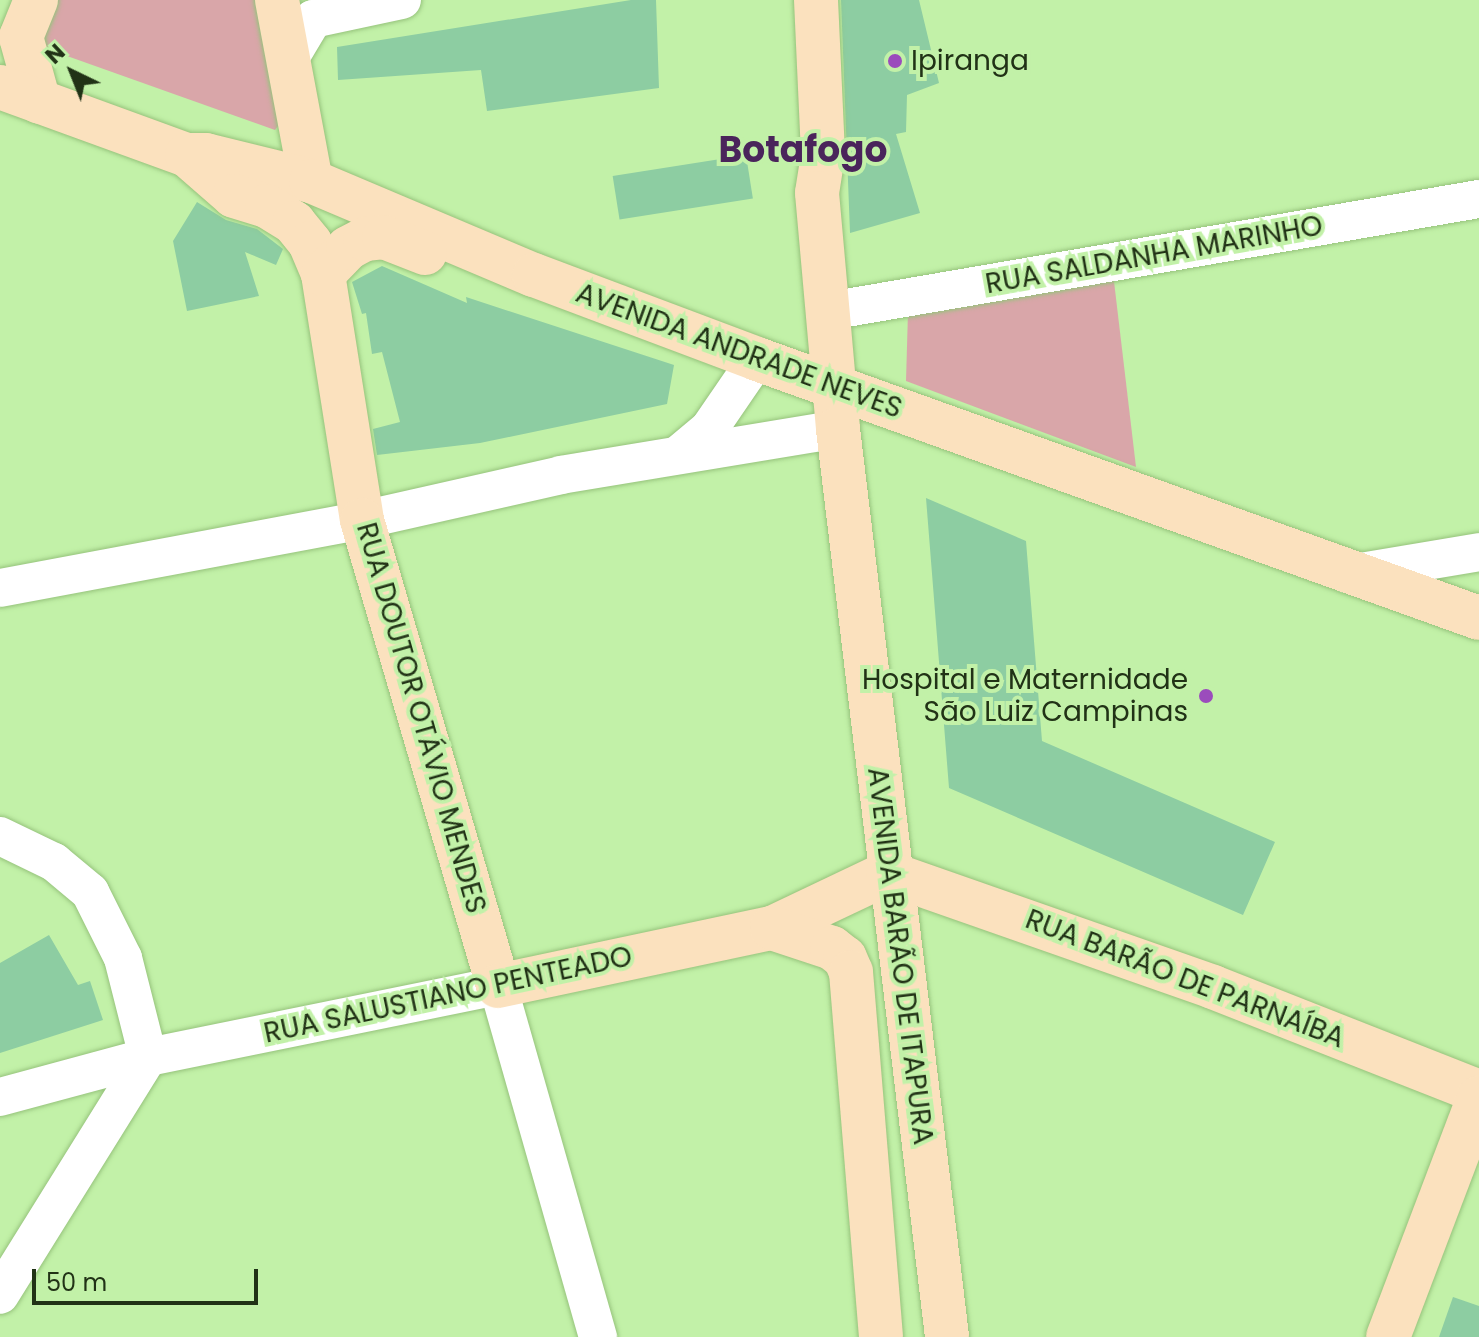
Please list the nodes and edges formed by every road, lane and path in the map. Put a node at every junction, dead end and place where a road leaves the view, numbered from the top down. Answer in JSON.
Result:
{"nodes":[{"id":1,"x":14,"y":0,"type":"edge"},
{"id":2,"x":36,"y":0,"type":"edge"},
{"id":3,"x":277,"y":0,"type":"edge"},
{"id":4,"x":402,"y":0,"type":"edge"},
{"id":5,"x":785,"y":0,"type":"edge"},
{"id":6,"x":816,"y":0,"type":"edge"},
{"id":7,"x":0,"y":9,"type":"edge"},
{"id":8,"x":288,"y":61,"type":"junction"},
{"id":9,"x":20,"y":94,"type":"edge"},
{"id":10,"x":187,"y":155,"type":"junction"},
{"id":11,"x":311,"y":181,"type":"junction"},
{"id":12,"x":817,"y":193,"type":"junction"},
{"id":13,"x":1479,"y":199,"type":"edge"},
{"id":14,"x":323,"y":274,"type":"junction"},
{"id":15,"x":534,"y":275,"type":"junction"},
{"id":16,"x":829,"y":311,"type":"junction"},
{"id":17,"x":757,"y":359,"type":"junction"},
{"id":18,"x":836,"y":408,"type":"junction"},
{"id":19,"x":679,"y":454,"type":"junction"},
{"id":20,"x":362,"y":520,"type":"junction"},
{"id":21,"x":1479,"y":552,"type":"edge"},
{"id":22,"x":1348,"y":574,"type":"junction"},
{"id":23,"x":0,"y":588,"type":"edge"},
{"id":24,"x":1479,"y":618,"type":"edge"},
{"id":25,"x":0,"y":836,"type":"edge"},
{"id":26,"x":888,"y":873,"type":"junction"},
{"id":27,"x":772,"y":928,"type":"junction"},
{"id":28,"x":498,"y":986,"type":"junction"},
{"id":29,"x":148,"y":1057,"type":"junction"},
{"id":30,"x":1479,"y":1095,"type":"edge"},
{"id":31,"x":0,"y":1097,"type":"edge"},
{"id":32,"x":0,"y":1295,"type":"edge"},
{"id":33,"x":598,"y":1337,"type":"edge"},
{"id":34,"x":881,"y":1337,"type":"edge"},
{"id":35,"x":947,"y":1337,"type":"edge"},
{"id":36,"x":1388,"y":1337,"type":"edge"}],
"edges":[{"from":1,"to":7,"type":"main road"},
{"from":2,"to":9,"type":"main road"},
{"from":3,"to":8,"type":"main road"},
{"from":4,"to":8,"type":"street"},
{"from":5,"to":12,"type":"main road","name":"AVENIDA BARÃO DE ITAPURA"},
{"from":6,"to":12,"type":"main road","name":"AVENIDA BARÃO DE ITAPURA"},
{"from":8,"to":11,"type":"main road"},
{"from":9,"to":10,"type":"main road","name":"AVENIDA ANDRADE NEVES"},
{"from":10,"to":11,"type":"main road","name":"AVENIDA ANDRADE NEVES"},
{"from":10,"to":14,"type":"main road","name":"RUA DOUTOR OTÁVIO MENDES"},
{"from":11,"to":15,"type":"main road","name":"AVENIDA ANDRADE NEVES"},
{"from":12,"to":16,"type":"main road","name":"AVENIDA BARÃO DE ITAPURA"},
{"from":13,"to":16,"type":"street","name":"RUA SALDANHA MARINHO"},
{"from":14,"to":15,"type":"main road"},
{"from":14,"to":20,"type":"main road","name":"RUA DOUTOR OTÁVIO MENDES"},
{"from":15,"to":17,"type":"main road","name":"AVENIDA ANDRADE NEVES"},
{"from":16,"to":18,"type":"main road","name":"AVENIDA BARÃO DE ITAPURA"},
{"from":17,"to":18,"type":"main road","name":"AVENIDA ANDRADE NEVES"},
{"from":17,"to":19,"type":"street"},
{"from":18,"to":19,"type":"street"},
{"from":18,"to":22,"type":"main road","name":"AVENIDA ANDRADE NEVES"},
{"from":18,"to":26,"type":"main road","name":"AVENIDA BARÃO DE ITAPURA"},
{"from":19,"to":20,"type":"street"},
{"from":20,"to":23,"type":"street"},
{"from":20,"to":28,"type":"main road","name":"RUA DOUTOR OTÁVIO MENDES"},
{"from":21,"to":22,"type":"street"},
{"from":22,"to":24,"type":"main road","name":"AVENIDA ANDRADE NEVES"},
{"from":25,"to":29,"type":"street"},
{"from":26,"to":27,"type":"main road","name":"RUA SALUSTIANO PENTEADO"},
{"from":26,"to":30,"type":"main road","name":"RUA BARÃO DE PARNAÍBA"},
{"from":26,"to":35,"type":"main road","name":"AVENIDA BARÃO DE ITAPURA"},
{"from":27,"to":28,"type":"main road","name":"RUA SALUSTIANO PENTEADO"},
{"from":27,"to":34,"type":"main road","name":"AVENIDA BARÃO DE ITAPURA"},
{"from":28,"to":29,"type":"street","name":"RUA SALUSTIANO PENTEADO"},
{"from":28,"to":33,"type":"street","name":"RUA DOUTOR OTÁVIO MENDES"},
{"from":29,"to":31,"type":"street","name":"RUA SALUSTIANO PENTEADO"},
{"from":29,"to":32,"type":"street"},
{"from":30,"to":36,"type":"main road"}]}
